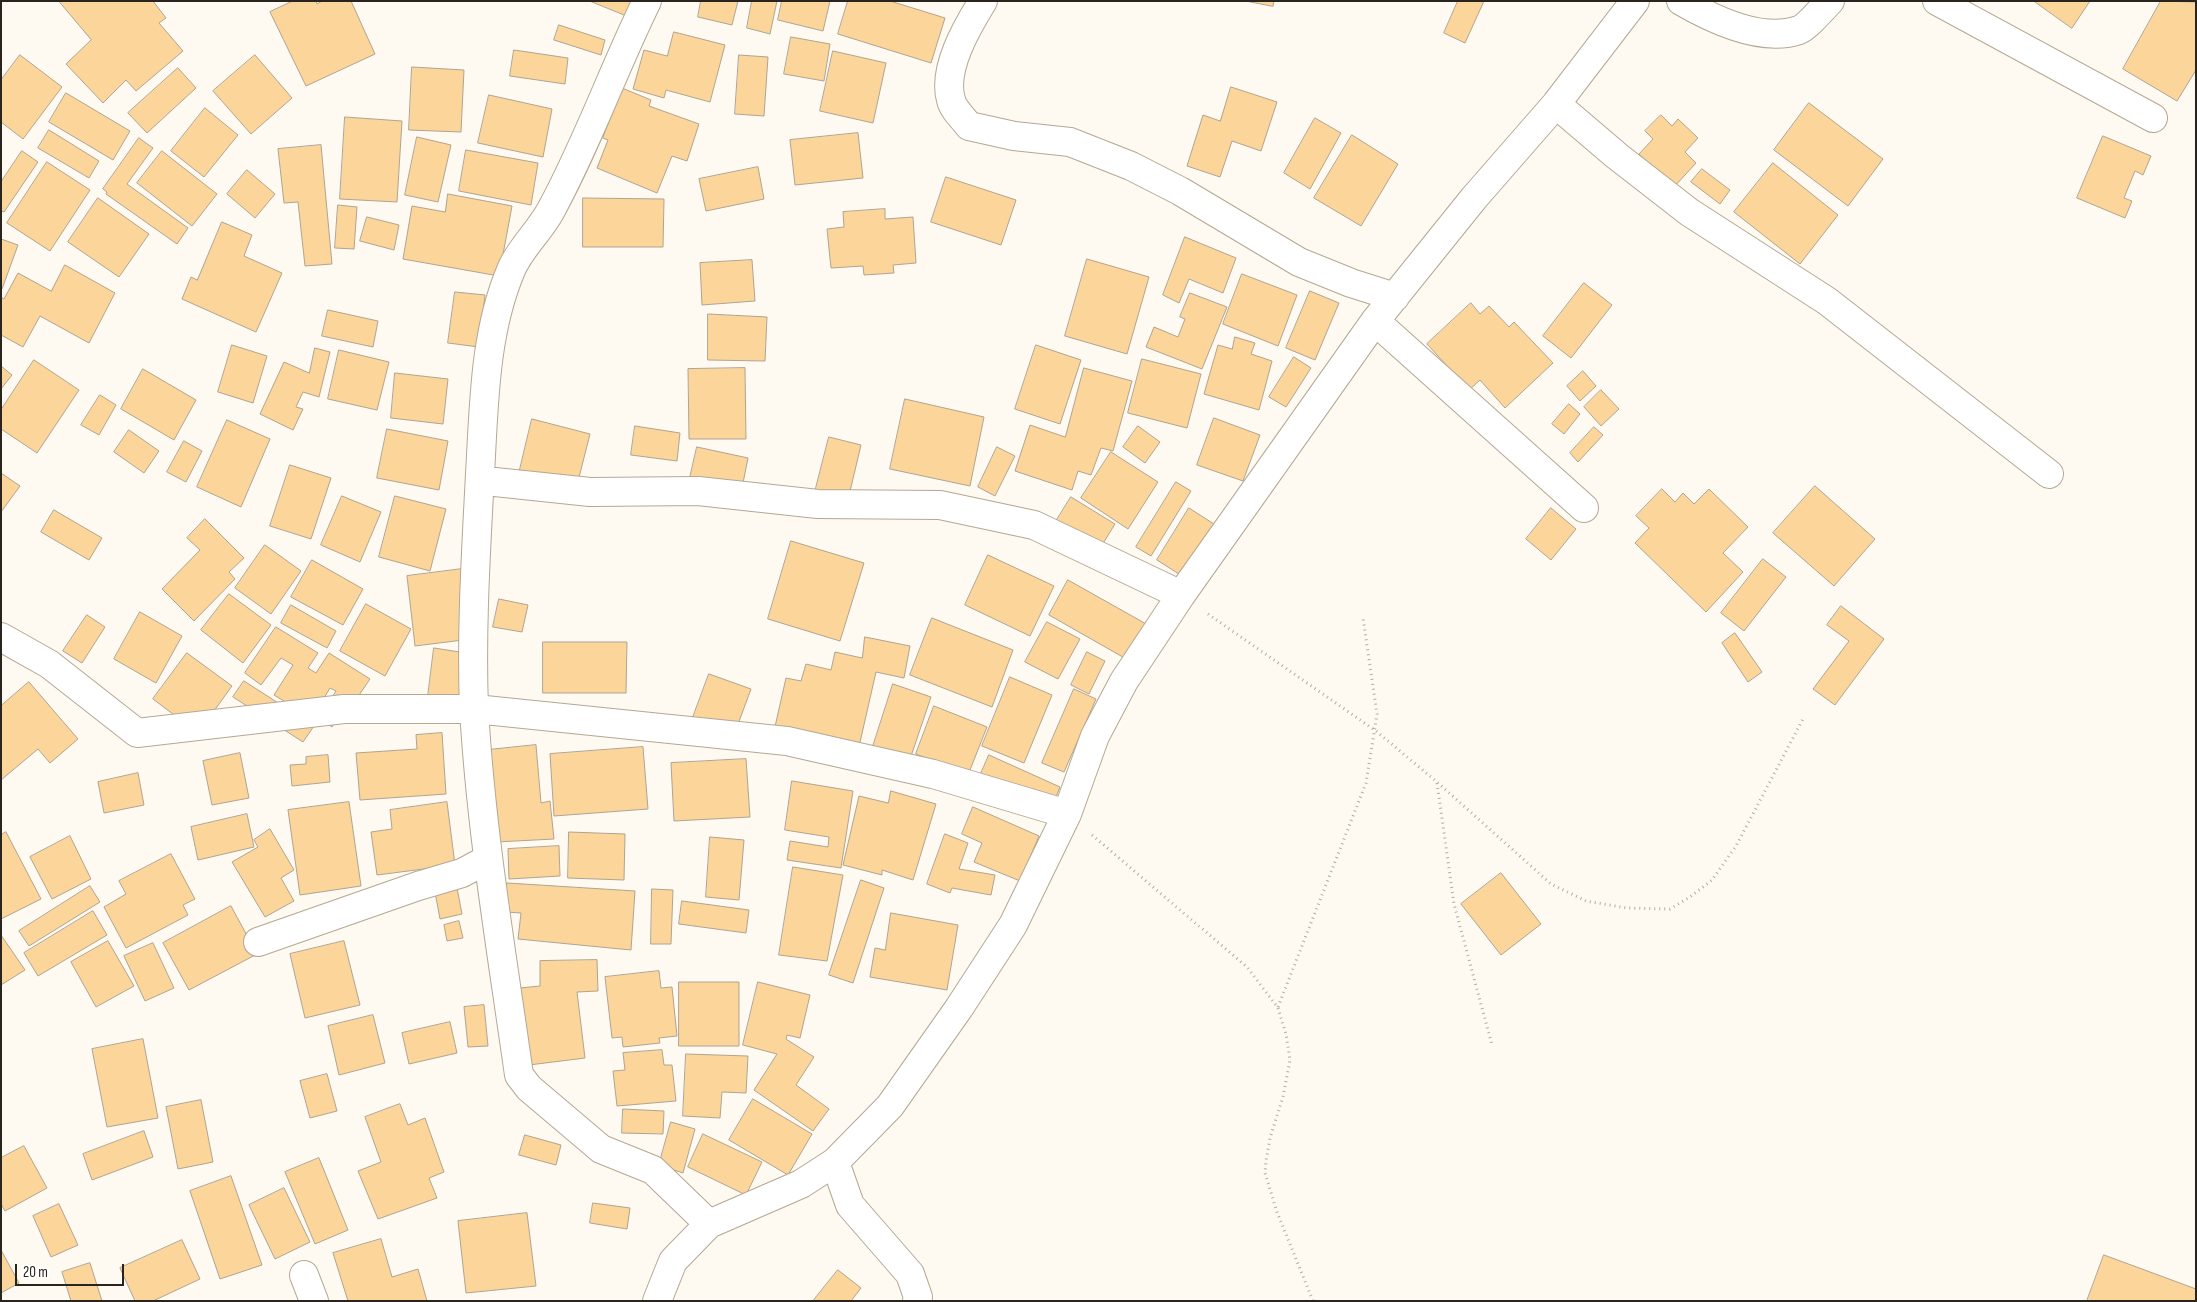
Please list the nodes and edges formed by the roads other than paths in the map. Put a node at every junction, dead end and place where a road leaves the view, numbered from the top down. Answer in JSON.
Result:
{"nodes":[{"id":1,"x":647,"y":1,"type":"edge"},
{"id":2,"x":983,"y":1,"type":"edge"},
{"id":3,"x":1635,"y":1,"type":"edge"},
{"id":4,"x":1681,"y":1,"type":"edge"},
{"id":5,"x":1830,"y":1,"type":"edge"},
{"id":6,"x":1938,"y":1,"type":"edge"},
{"id":7,"x":1556,"y":104,"type":"junction"},
{"id":8,"x":2153,"y":118,"type":"dead end"},
{"id":9,"x":1395,"y":296,"type":"junction"},
{"id":10,"x":1375,"y":320,"type":"junction"},
{"id":11,"x":2049,"y":474,"type":"dead end"},
{"id":12,"x":495,"y":482,"type":"dead end"},
{"id":13,"x":1584,"y":508,"type":"dead end"},
{"id":14,"x":1181,"y":595,"type":"junction"},
{"id":15,"x":1,"y":636,"type":"edge"},
{"id":16,"x":474,"y":709,"type":"junction"},
{"id":17,"x":1067,"y":814,"type":"junction"},
{"id":18,"x":488,"y":859,"type":"junction"},
{"id":19,"x":258,"y":942,"type":"dead end"},
{"id":20,"x":835,"y":1162,"type":"junction"},
{"id":21,"x":709,"y":1224,"type":"junction"},
{"id":22,"x":304,"y":1275,"type":"dead end"},
{"id":23,"x":314,"y":1301,"type":"edge"},
{"id":24,"x":657,"y":1301,"type":"edge"},
{"id":25,"x":917,"y":1301,"type":"edge"}],
"edges":[{"from":1,"to":16,"type":"street"},
{"from":2,"to":9,"type":"street"},
{"from":3,"to":7,"type":"street"},
{"from":4,"to":5,"type":"street"},
{"from":6,"to":8,"type":"street"},
{"from":7,"to":9,"type":"street"},
{"from":7,"to":11,"type":"street"},
{"from":9,"to":10,"type":"street"},
{"from":10,"to":13,"type":"street"},
{"from":10,"to":14,"type":"street"},
{"from":12,"to":14,"type":"street"},
{"from":14,"to":17,"type":"street"},
{"from":15,"to":16,"type":"street"},
{"from":16,"to":17,"type":"street"},
{"from":16,"to":18,"type":"street"},
{"from":17,"to":20,"type":"street"},
{"from":18,"to":19,"type":"street"},
{"from":18,"to":21,"type":"street"},
{"from":20,"to":21,"type":"street"},
{"from":20,"to":25,"type":"street"},
{"from":21,"to":24,"type":"street"},
{"from":22,"to":23,"type":"street"}]}
